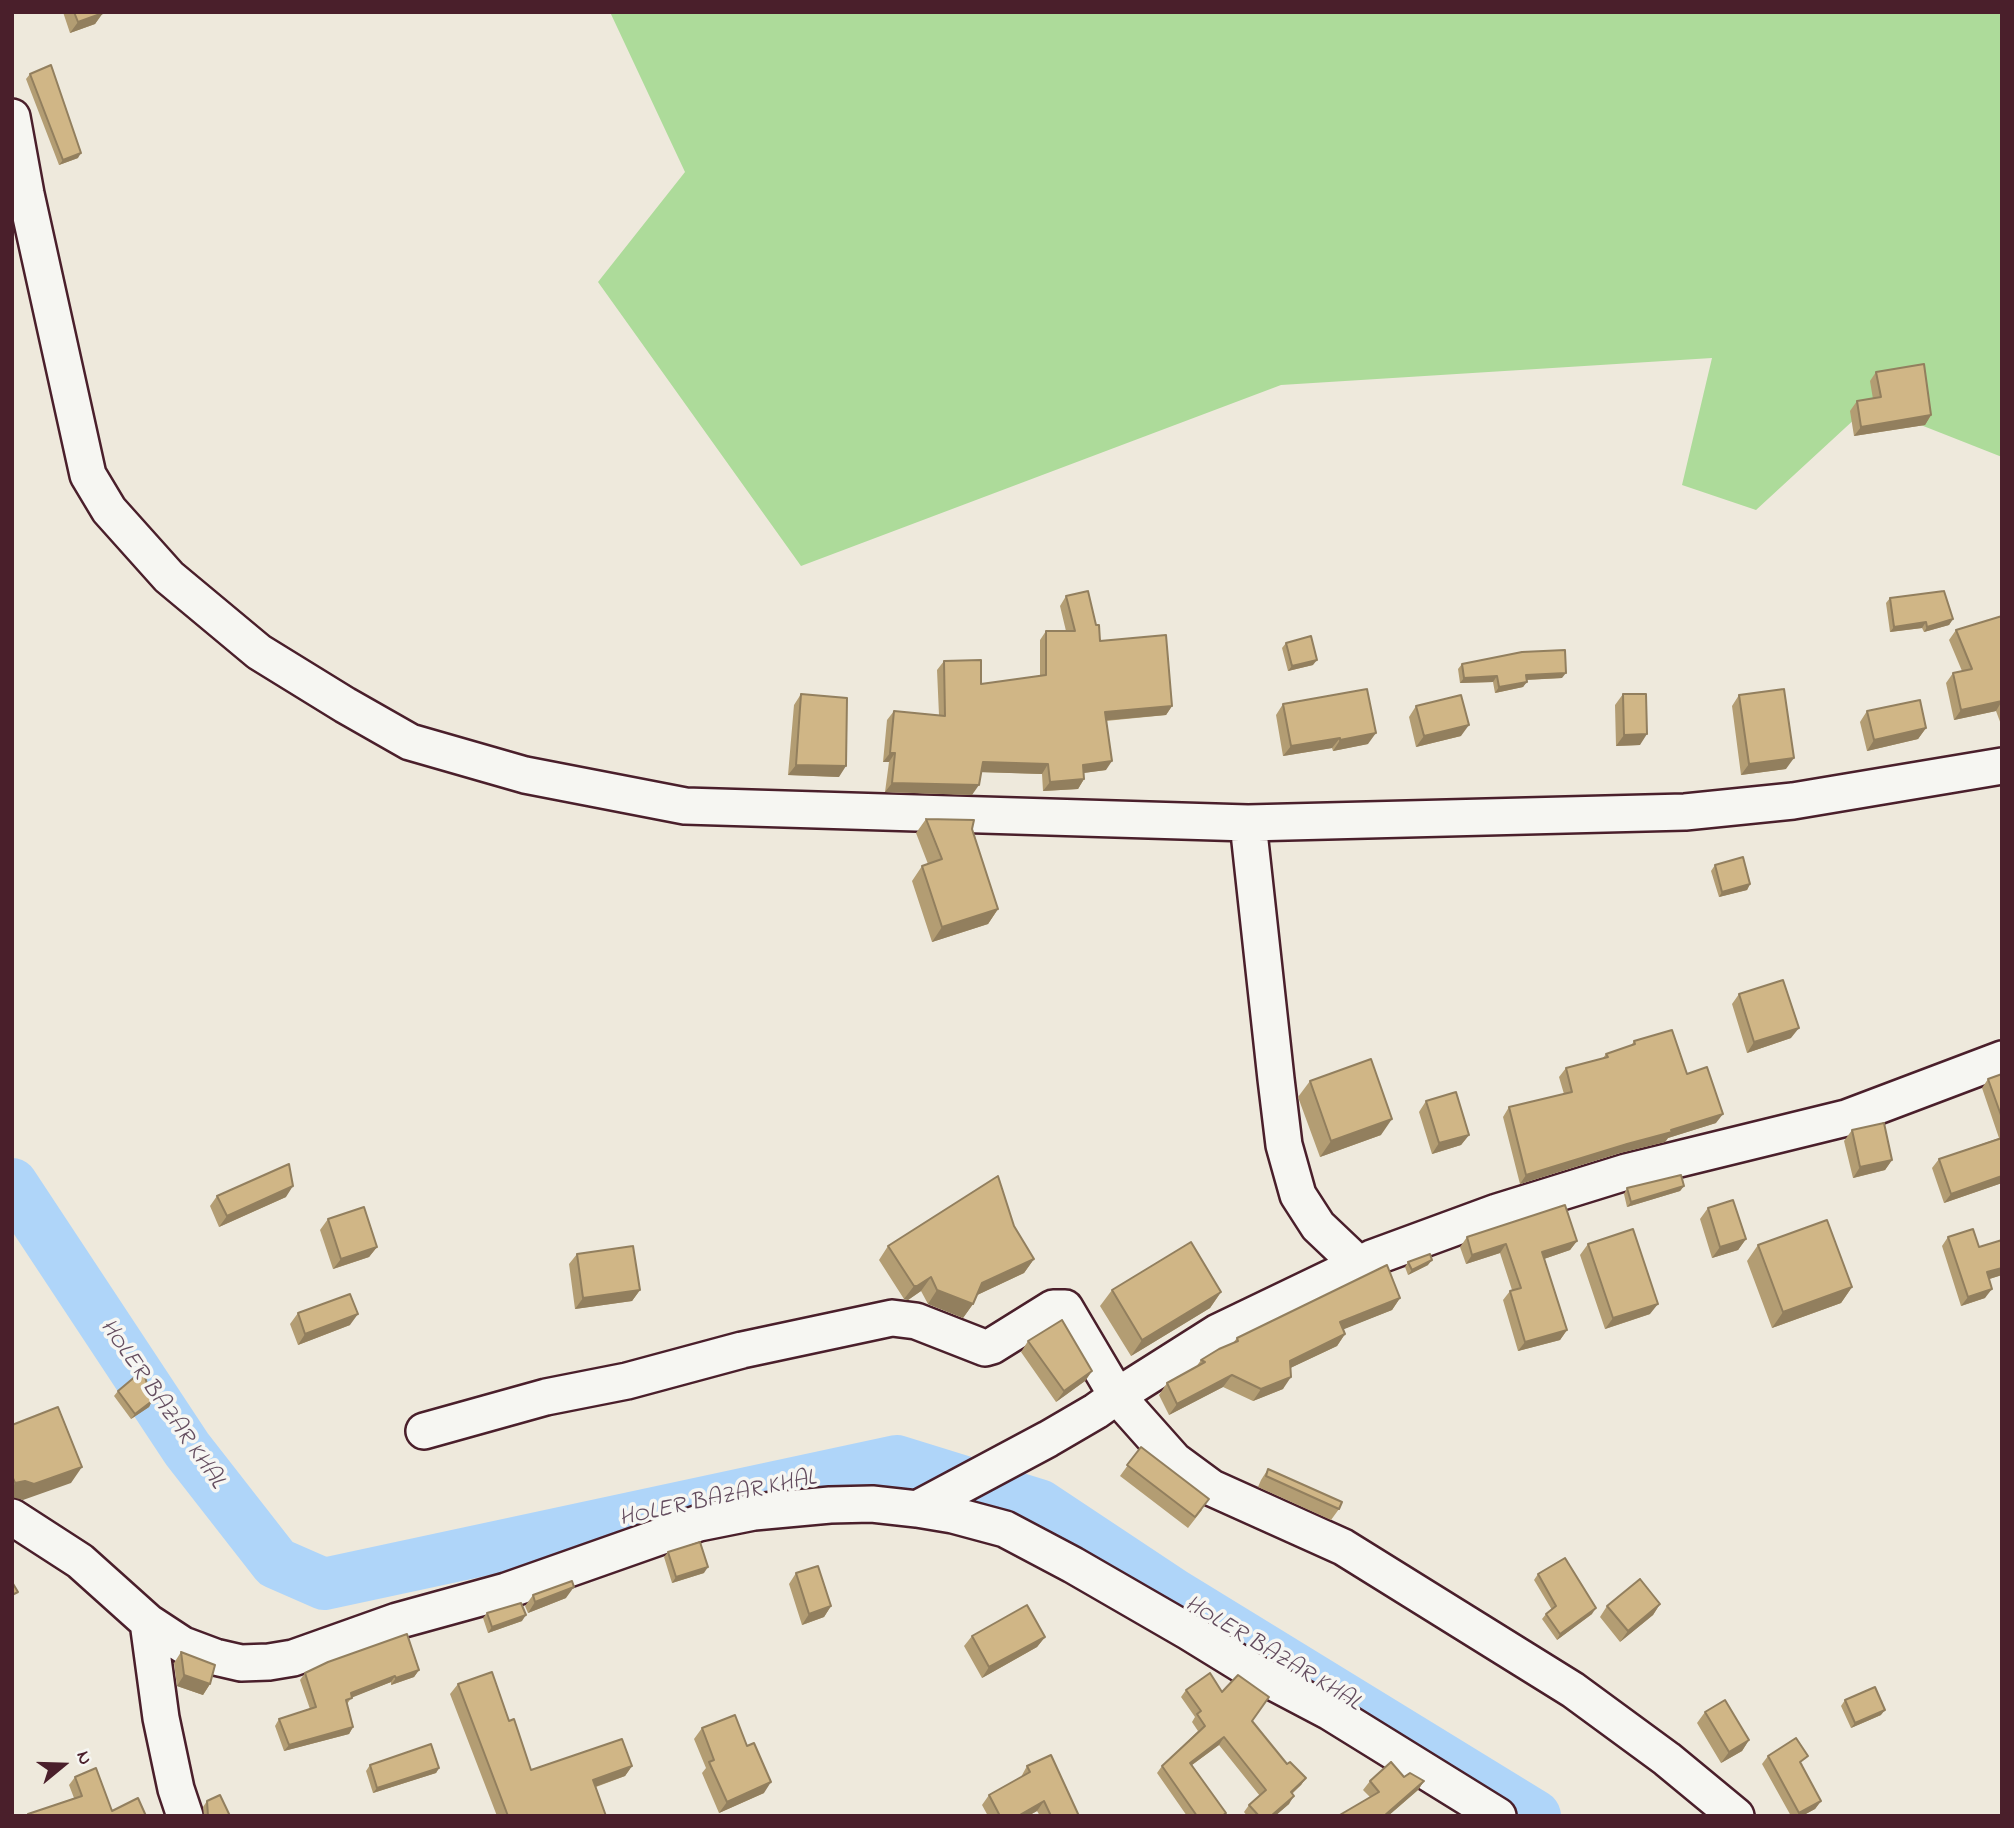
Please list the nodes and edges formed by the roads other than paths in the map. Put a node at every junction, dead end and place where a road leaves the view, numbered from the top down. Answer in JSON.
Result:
{"nodes":[{"id":1,"x":12,"y":117,"type":"edge"},
{"id":2,"x":2002,"y":766,"type":"edge"},
{"id":3,"x":1248,"y":823,"type":"junction"},
{"id":4,"x":2002,"y":1059,"type":"edge"},
{"id":5,"x":1358,"y":1264,"type":"junction"},
{"id":6,"x":1117,"y":1396,"type":"junction"},
{"id":7,"x":424,"y":1431,"type":"dead end"},
{"id":8,"x":926,"y":1504,"type":"junction"},
{"id":9,"x":12,"y":1517,"type":"edge"},
{"id":10,"x":148,"y":1622,"type":"junction"},
{"id":11,"x":185,"y":1816,"type":"edge"},
{"id":12,"x":1498,"y":1816,"type":"edge"},
{"id":13,"x":1736,"y":1816,"type":"edge"}],
"edges":[{"from":1,"to":3,"type":"street"},
{"from":2,"to":3,"type":"street"},
{"from":3,"to":5,"type":"street"},
{"from":4,"to":5,"type":"street"},
{"from":5,"to":6,"type":"street"},
{"from":6,"to":7,"type":"street"},
{"from":6,"to":8,"type":"street"},
{"from":6,"to":13,"type":"street"},
{"from":8,"to":10,"type":"street"},
{"from":8,"to":12,"type":"street"},
{"from":9,"to":10,"type":"street"},
{"from":10,"to":11,"type":"street"}]}
